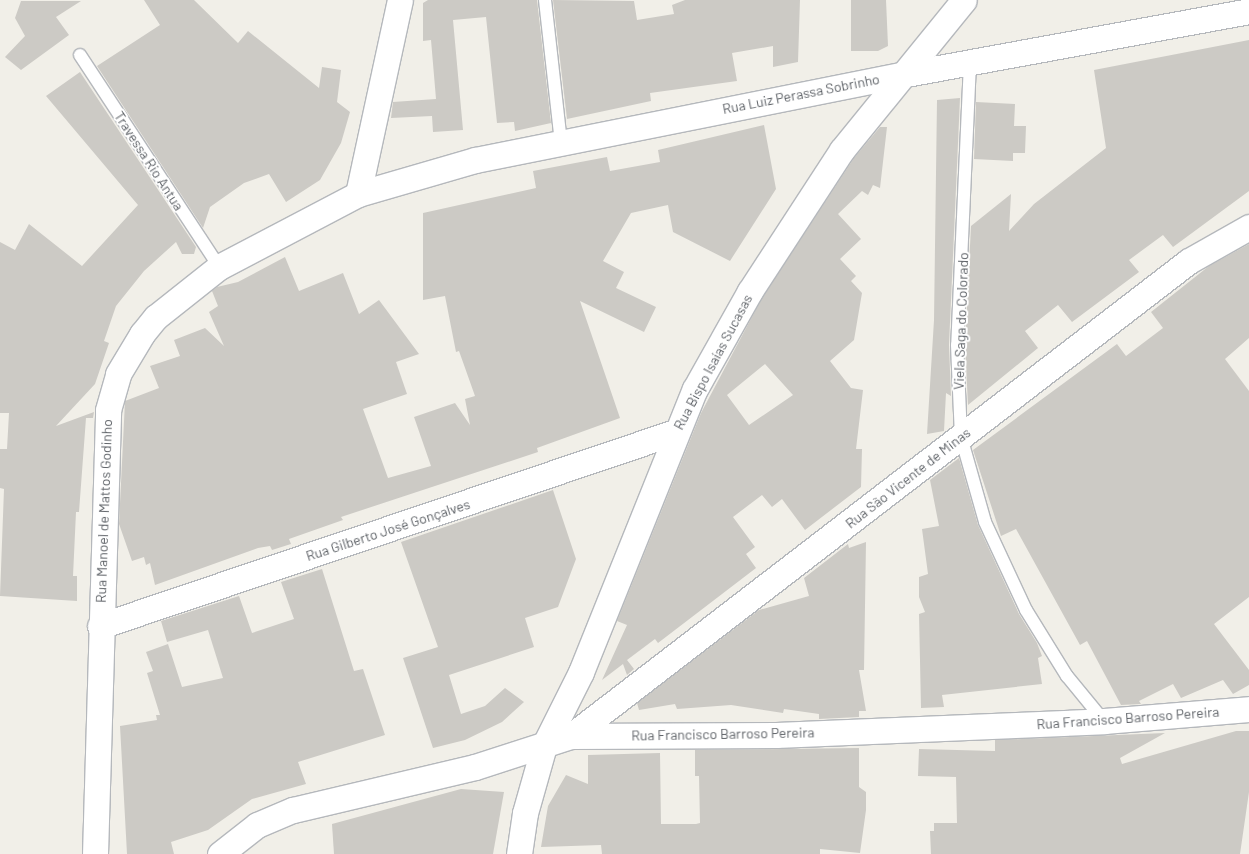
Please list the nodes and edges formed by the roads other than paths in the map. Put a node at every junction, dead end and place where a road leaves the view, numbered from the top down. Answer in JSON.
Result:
{"nodes":[{"id":1,"x":400,"y":0,"type":"edge"},
{"id":2,"x":545,"y":0,"type":"edge"},
{"id":3,"x":964,"y":0,"type":"edge"},
{"id":4,"x":1249,"y":11,"type":"edge"},
{"id":5,"x":80,"y":55,"type":"dead end"},
{"id":6,"x":970,"y":64,"type":"junction"},
{"id":7,"x":906,"y":74,"type":"junction"},
{"id":8,"x":561,"y":142,"type":"junction"},
{"id":9,"x":358,"y":194,"type":"junction"},
{"id":10,"x":1249,"y":227,"type":"edge"},
{"id":11,"x":219,"y":267,"type":"junction"},
{"id":12,"x":675,"y":432,"type":"junction"},
{"id":13,"x":961,"y":437,"type":"junction"},
{"id":14,"x":100,"y":626,"type":"junction"},
{"id":15,"x":1249,"y":709,"type":"edge"},
{"id":16,"x":1104,"y":721,"type":"junction"},
{"id":17,"x":571,"y":736,"type":"junction"},
{"id":18,"x":544,"y":746,"type":"junction"},
{"id":19,"x":94,"y":854,"type":"edge"},
{"id":20,"x":220,"y":854,"type":"edge"},
{"id":21,"x":519,"y":854,"type":"edge"}],
"edges":[{"from":1,"to":9,"type":"street"},
{"from":2,"to":8,"type":"lane"},
{"from":3,"to":7,"type":"street","name":"Rua Bispo Isaías Sucasas"},
{"from":4,"to":6,"type":"street","name":"Rua Luiz Perassa Sobrinho"},
{"from":5,"to":11,"type":"lane","name":"Travessa Rio Antua"},
{"from":6,"to":7,"type":"street","name":"Rua Luiz Perassa Sobrinho"},
{"from":6,"to":13,"type":"lane","name":"Viela Saga do Colorado"},
{"from":7,"to":8,"type":"street","name":"Rua Luiz Perassa Sobrinho"},
{"from":7,"to":12,"type":"street","name":"Rua Bispo Isaías Sucasas"},
{"from":8,"to":9,"type":"street","name":"Rua Luiz Perassa Sobrinho"},
{"from":9,"to":11,"type":"street","name":"Rua Manoel de Mattos Godinho"},
{"from":10,"to":13,"type":"street","name":"Rua São Vicente de Minas"},
{"from":11,"to":14,"type":"street","name":"Rua Manoel de Mattos Godinho"},
{"from":12,"to":14,"type":"street","name":"Rua Gilberto José Gonçalves"},
{"from":12,"to":18,"type":"street","name":"Rua Bispo Isaías Sucasas"},
{"from":13,"to":16,"type":"lane","name":"Viela Saga do Colorado"},
{"from":13,"to":17,"type":"street","name":"Rua São Vicente de Minas"},
{"from":14,"to":19,"type":"street","name":"Rua Manoel de Mattos Godinho"},
{"from":15,"to":16,"type":"street","name":"Rua Francisco Barroso Pereira"},
{"from":16,"to":17,"type":"street","name":"Rua Francisco Barroso Pereira"},
{"from":17,"to":18,"type":"street","name":"Rua Francisco Barroso Pereira"},
{"from":18,"to":20,"type":"street","name":"Rua Francisco Barroso Pereira"},
{"from":18,"to":21,"type":"street","name":"Rua Bispo Isaías Sucasas"}]}
